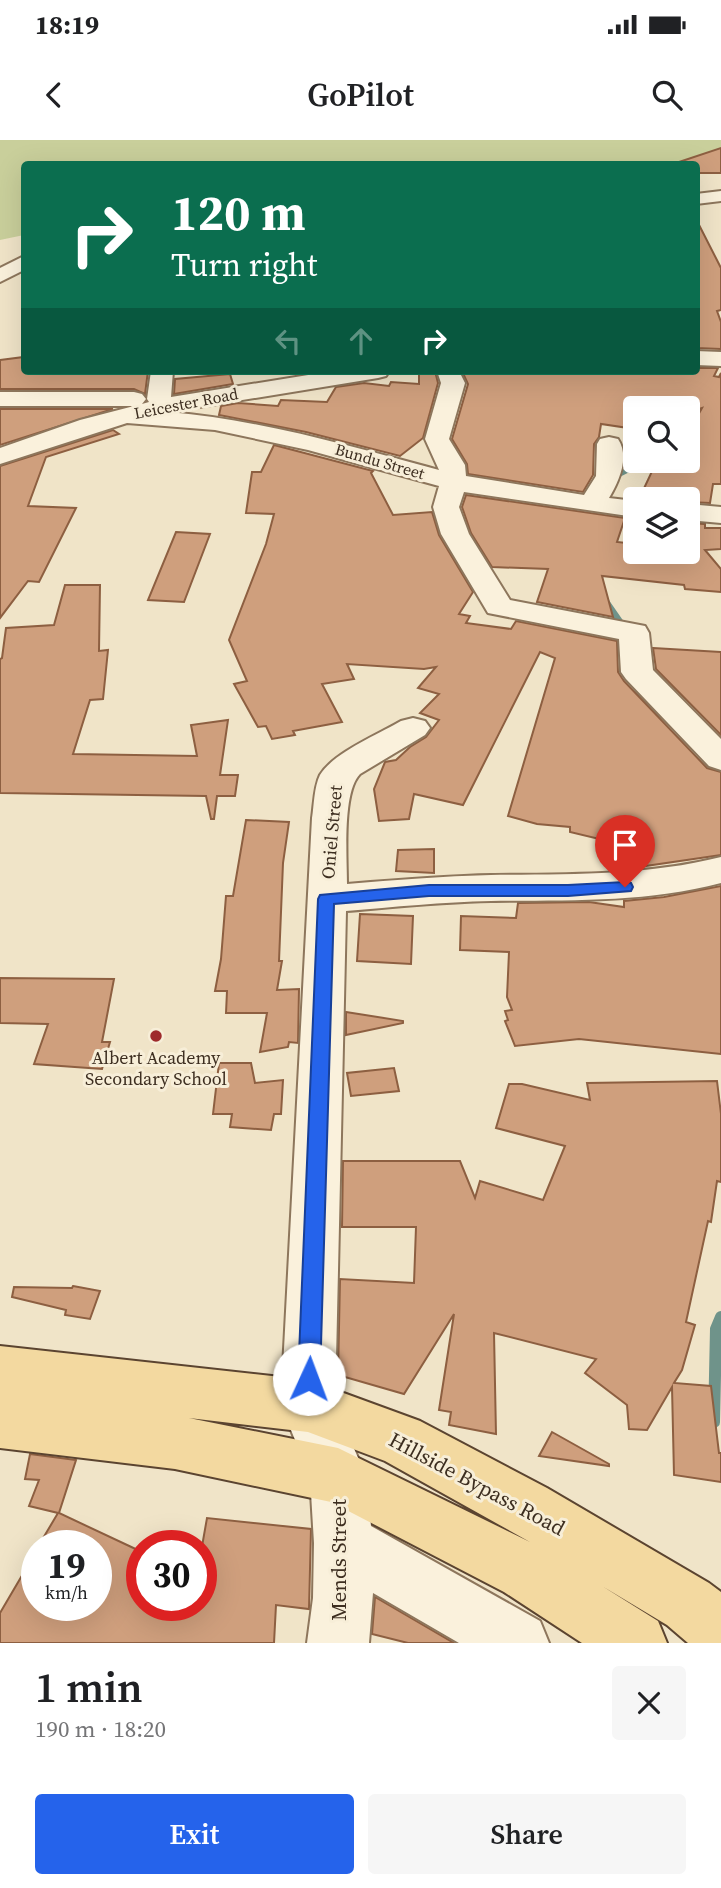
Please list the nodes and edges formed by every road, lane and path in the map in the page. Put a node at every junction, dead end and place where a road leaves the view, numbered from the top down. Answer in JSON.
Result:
{"nodes":[{"id":1,"x":721,"y":196,"type":"edge"},
{"id":2,"x":700,"y":199,"type":"edge"},
{"id":3,"x":21,"y":264,"type":"edge"},
{"id":4,"x":0,"y":276,"type":"edge"},
{"id":5,"x":700,"y":358,"type":"edge"},
{"id":6,"x":721,"y":359,"type":"edge"},
{"id":7,"x":61,"y":375,"type":"edge"},
{"id":8,"x":163,"y":375,"type":"edge"},
{"id":9,"x":350,"y":375,"type":"edge"},
{"id":10,"x":450,"y":375,"type":"edge"},
{"id":11,"x":0,"y":398,"type":"edge"},
{"id":12,"x":52,"y":400,"type":"junction"},
{"id":13,"x":168,"y":401,"type":"junction"},
{"id":14,"x":124,"y":415,"type":"junction"},
{"id":15,"x":609,"y":444,"type":"dead end"},
{"id":16,"x":0,"y":456,"type":"edge"},
{"id":17,"x":453,"y":482,"type":"junction"},
{"id":18,"x":592,"y":505,"type":"junction"},
{"id":19,"x":623,"y":508,"type":"edge"},
{"id":20,"x":700,"y":513,"type":"edge"},
{"id":21,"x":721,"y":514,"type":"edge"},
{"id":22,"x":413,"y":728,"type":"dead end"},
{"id":23,"x":721,"y":759,"type":"edge"},
{"id":24,"x":721,"y":870,"type":"edge"},
{"id":25,"x":326,"y":899,"type":"junction"},
{"id":26,"x":0,"y":1371,"type":"edge"},
{"id":27,"x":309,"y":1406,"type":"junction"},
{"id":28,"x":0,"y":1422,"type":"edge"},
{"id":29,"x":338,"y":1476,"type":"junction"},
{"id":30,"x":343,"y":1543,"type":"junction"},
{"id":31,"x":721,"y":1631,"type":"edge"},
{"id":32,"x":338,"y":1643,"type":"edge"},
{"id":33,"x":518,"y":1643,"type":"edge"},
{"id":34,"x":636,"y":1643,"type":"edge"}],
"edges":[{"from":1,"to":2,"type":"street"},
{"from":3,"to":4,"type":"street"},
{"from":5,"to":6,"type":"street"},
{"from":7,"to":12,"type":"street"},
{"from":8,"to":13,"type":"street"},
{"from":9,"to":13,"type":"street","name":"Leicester Road"},
{"from":10,"to":17,"type":"street"},
{"from":11,"to":12,"type":"street"},
{"from":12,"to":13,"type":"street"},
{"from":13,"to":14,"type":"street","name":"Leicester Road"},
{"from":14,"to":16,"type":"street","name":"Leicester Road"},
{"from":14,"to":17,"type":"street","name":"Bundu Street"},
{"from":15,"to":18,"type":"street"},
{"from":17,"to":18,"type":"street","name":"Bundu Street"},
{"from":17,"to":23,"type":"street"},
{"from":18,"to":19,"type":"street","name":"Bundu Street"},
{"from":20,"to":21,"type":"street"},
{"from":22,"to":25,"type":"street","name":"Oniel Street"},
{"from":24,"to":25,"type":"street"},
{"from":25,"to":27,"type":"street","name":"Oniel Street"},
{"from":26,"to":27,"type":"main road","name":"Hillside Bypass Road"},
{"from":27,"to":29,"type":"street","name":"Oniel Street"},
{"from":27,"to":31,"type":"main road","name":"Hillside Bypass Road"},
{"from":28,"to":29,"type":"main road"},
{"from":29,"to":30,"type":"street","name":"Mends Street"},
{"from":29,"to":34,"type":"main road"},
{"from":30,"to":32,"type":"street","name":"Mends Street"},
{"from":30,"to":33,"type":"street"}]}
